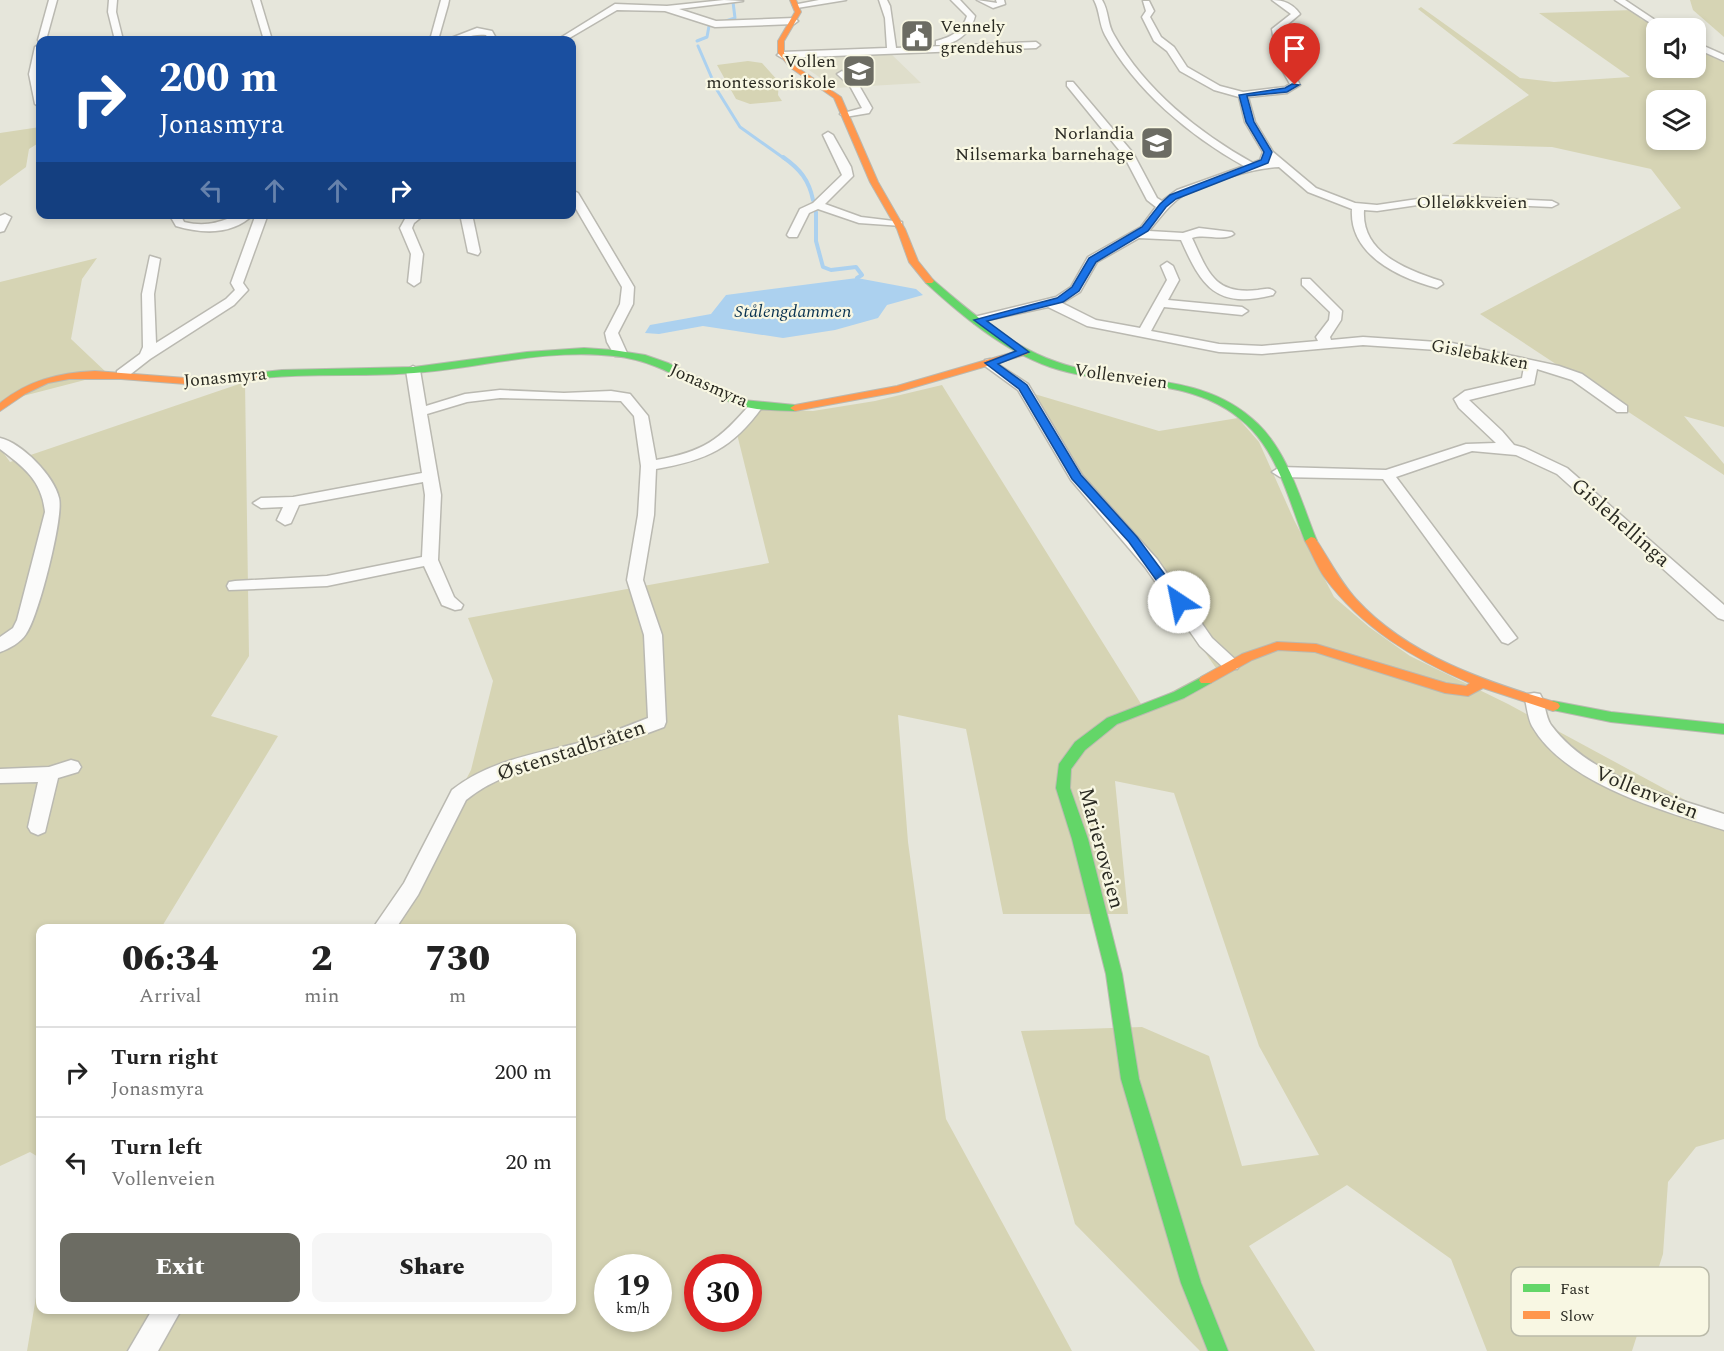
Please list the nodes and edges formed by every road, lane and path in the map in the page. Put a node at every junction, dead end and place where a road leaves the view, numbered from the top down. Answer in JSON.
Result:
{"nodes":[{"id":1,"x":53,"y":0,"type":"edge"},
{"id":2,"x":113,"y":0,"type":"edge"},
{"id":3,"x":256,"y":0,"type":"edge"},
{"id":4,"x":445,"y":0,"type":"edge"},
{"id":5,"x":623,"y":0,"type":"edge"},
{"id":6,"x":842,"y":0,"type":"edge"},
{"id":7,"x":883,"y":0,"type":"edge"},
{"id":8,"x":955,"y":0,"type":"edge"},
{"id":9,"x":981,"y":0,"type":"edge"},
{"id":10,"x":1000,"y":0,"type":"edge"},
{"id":11,"x":1098,"y":0,"type":"edge"},
{"id":12,"x":1276,"y":0,"type":"edge"},
{"id":13,"x":1619,"y":0,"type":"edge"},
{"id":14,"x":739,"y":1,"type":"edge"},
{"id":15,"x":795,"y":3,"type":"edge"},
{"id":16,"x":1146,"y":3,"type":"dead end"},
{"id":17,"x":615,"y":7,"type":"junction"},
{"id":18,"x":666,"y":8,"type":"junction"},
{"id":19,"x":1647,"y":18,"type":"edge"},
{"id":20,"x":794,"y":21,"type":"junction"},
{"id":21,"x":43,"y":36,"type":"edge"},
{"id":22,"x":118,"y":36,"type":"edge"},
{"id":23,"x":267,"y":36,"type":"edge"},
{"id":24,"x":434,"y":36,"type":"edge"},
{"id":25,"x":461,"y":36,"type":"edge"},
{"id":26,"x":491,"y":36,"type":"edge"},
{"id":27,"x":568,"y":36,"type":"edge"},
{"id":28,"x":1036,"y":45,"type":"dead end"},
{"id":29,"x":914,"y":49,"type":"junction"},
{"id":30,"x":892,"y":50,"type":"junction"},
{"id":31,"x":1706,"y":50,"type":"edge"},
{"id":32,"x":783,"y":55,"type":"junction"},
{"id":33,"x":1724,"y":58,"type":"edge"},
{"id":34,"x":36,"y":65,"type":"edge"},
{"id":35,"x":842,"y":74,"type":"dead end"},
{"id":36,"x":36,"y":84,"type":"edge"},
{"id":37,"x":1070,"y":84,"type":"dead end"},
{"id":38,"x":1243,"y":95,"type":"junction"},
{"id":39,"x":845,"y":114,"type":"junction"},
{"id":40,"x":828,"y":135,"type":"dead end"},
{"id":41,"x":1268,"y":152,"type":"junction"},
{"id":42,"x":1280,"y":164,"type":"junction"},
{"id":43,"x":1256,"y":166,"type":"junction"},
{"id":44,"x":576,"y":200,"type":"edge"},
{"id":45,"x":1552,"y":204,"type":"dead end"},
{"id":46,"x":817,"y":205,"type":"junction"},
{"id":47,"x":1163,"y":206,"type":"junction"},
{"id":48,"x":1358,"y":207,"type":"junction"},
{"id":49,"x":5,"y":217,"type":"dead end"},
{"id":50,"x":177,"y":219,"type":"edge"},
{"id":51,"x":240,"y":219,"type":"edge"},
{"id":52,"x":260,"y":219,"type":"edge"},
{"id":53,"x":412,"y":219,"type":"edge"},
{"id":54,"x":467,"y":219,"type":"edge"},
{"id":55,"x":898,"y":224,"type":"junction"},
{"id":56,"x":0,"y":230,"type":"edge"},
{"id":57,"x":1138,"y":234,"type":"junction"},
{"id":58,"x":1228,"y":234,"type":"dead end"},
{"id":59,"x":793,"y":235,"type":"dead end"},
{"id":60,"x":1185,"y":237,"type":"junction"},
{"id":61,"x":474,"y":252,"type":"dead end"},
{"id":62,"x":154,"y":259,"type":"dead end"},
{"id":63,"x":1167,"y":266,"type":"dead end"},
{"id":64,"x":414,"y":282,"type":"dead end"},
{"id":65,"x":1306,"y":282,"type":"dead end"},
{"id":66,"x":1437,"y":284,"type":"dead end"},
{"id":67,"x":1269,"y":292,"type":"dead end"},
{"id":68,"x":1051,"y":303,"type":"junction"},
{"id":69,"x":1162,"y":303,"type":"junction"},
{"id":70,"x":1242,"y":310,"type":"dead end"},
{"id":71,"x":979,"y":320,"type":"junction"},
{"id":72,"x":1143,"y":334,"type":"junction"},
{"id":73,"x":1326,"y":344,"type":"junction"},
{"id":74,"x":1024,"y":352,"type":"junction"},
{"id":75,"x":620,"y":353,"type":"junction"},
{"id":76,"x":145,"y":356,"type":"junction"},
{"id":77,"x":990,"y":363,"type":"junction"},
{"id":78,"x":1531,"y":364,"type":"junction"},
{"id":79,"x":413,"y":370,"type":"junction"},
{"id":80,"x":122,"y":374,"type":"junction"},
{"id":81,"x":2,"y":403,"type":"edge"},
{"id":82,"x":756,"y":406,"type":"junction"},
{"id":83,"x":1622,"y":410,"type":"dead end"},
{"id":84,"x":420,"y":412,"type":"junction"},
{"id":85,"x":0,"y":442,"type":"edge"},
{"id":86,"x":1508,"y":448,"type":"junction"},
{"id":87,"x":649,"y":466,"type":"junction"},
{"id":88,"x":1280,"y":472,"type":"junction"},
{"id":89,"x":1387,"y":475,"type":"junction"},
{"id":90,"x":430,"y":477,"type":"junction"},
{"id":91,"x":293,"y":502,"type":"junction"},
{"id":92,"x":261,"y":503,"type":"dead end"},
{"id":93,"x":285,"y":520,"type":"dead end"},
{"id":94,"x":430,"y":560,"type":"junction"},
{"id":95,"x":235,"y":586,"type":"dead end"},
{"id":96,"x":455,"y":604,"type":"dead end"},
{"id":97,"x":1724,"y":614,"type":"edge"},
{"id":98,"x":1508,"y":638,"type":"dead end"},
{"id":99,"x":0,"y":646,"type":"edge"},
{"id":100,"x":1231,"y":665,"type":"junction"},
{"id":101,"x":1483,"y":682,"type":"junction"},
{"id":102,"x":1534,"y":699,"type":"junction"},
{"id":103,"x":1724,"y":729,"type":"edge"},
{"id":104,"x":71,"y":767,"type":"dead end"},
{"id":105,"x":49,"y":774,"type":"junction"},
{"id":106,"x":0,"y":776,"type":"edge"},
{"id":107,"x":1724,"y":822,"type":"edge"},
{"id":108,"x":38,"y":827,"type":"dead end"},
{"id":109,"x":387,"y":924,"type":"edge"},
{"id":110,"x":164,"y":1314,"type":"edge"},
{"id":111,"x":142,"y":1351,"type":"edge"},
{"id":112,"x":1218,"y":1351,"type":"edge"}],
"edges":[{"from":1,"to":21,"type":"street"},
{"from":2,"to":22,"type":"street"},
{"from":3,"to":23,"type":"street"},
{"from":4,"to":24,"type":"street"},
{"from":5,"to":17,"type":"street"},
{"from":6,"to":15,"type":"street"},
{"from":7,"to":30,"type":"street"},
{"from":8,"to":29,"type":"street"},
{"from":9,"to":10,"type":"street"},
{"from":11,"to":43,"type":"street"},
{"from":12,"to":38,"type":"street"},
{"from":13,"to":19,"type":"street"},
{"from":14,"to":18,"type":"street"},
{"from":15,"to":20,"type":"main road"},
{"from":16,"to":38,"type":"street"},
{"from":17,"to":18,"type":"street"},
{"from":17,"to":27,"type":"street"},
{"from":18,"to":20,"type":"street"},
{"from":20,"to":32,"type":"main road"},
{"from":25,"to":26,"type":"street"},
{"from":28,"to":29,"type":"street"},
{"from":29,"to":30,"type":"street"},
{"from":30,"to":32,"type":"street"},
{"from":31,"to":33,"type":"street"},
{"from":32,"to":39,"type":"main road","name":"Vollenveien"},
{"from":34,"to":36,"type":"street"},
{"from":35,"to":39,"type":"street"},
{"from":37,"to":47,"type":"street"},
{"from":38,"to":41,"type":"street","name":"Olleløkkveien"},
{"from":39,"to":55,"type":"main road","name":"Vollenveien"},
{"from":40,"to":46,"type":"street"},
{"from":41,"to":42,"type":"street","name":"Olleløkkveien"},
{"from":41,"to":43,"type":"street"},
{"from":42,"to":43,"type":"street"},
{"from":42,"to":48,"type":"street","name":"Olleløkkveien"},
{"from":43,"to":47,"type":"street"},
{"from":44,"to":75,"type":"street"},
{"from":45,"to":48,"type":"street","name":"Olleløkkveien"},
{"from":46,"to":55,"type":"street"},
{"from":46,"to":59,"type":"street"},
{"from":47,"to":57,"type":"street"},
{"from":48,"to":66,"type":"street"},
{"from":49,"to":56,"type":"street"},
{"from":50,"to":51,"type":"street"},
{"from":52,"to":76,"type":"street"},
{"from":53,"to":64,"type":"street"},
{"from":54,"to":61,"type":"street"},
{"from":55,"to":71,"type":"main road","name":"Vollenveien"},
{"from":57,"to":60,"type":"street"},
{"from":57,"to":68,"type":"street"},
{"from":58,"to":60,"type":"street"},
{"from":60,"to":67,"type":"street"},
{"from":62,"to":76,"type":"street"},
{"from":63,"to":69,"type":"street"},
{"from":65,"to":73,"type":"street"},
{"from":68,"to":71,"type":"street"},
{"from":68,"to":72,"type":"street","name":"Gislebakken"},
{"from":69,"to":70,"type":"street"},
{"from":69,"to":72,"type":"street"},
{"from":71,"to":74,"type":"main road","name":"Vollenveien"},
{"from":72,"to":73,"type":"street","name":"Gislebakken"},
{"from":73,"to":78,"type":"street","name":"Gislebakken"},
{"from":74,"to":77,"type":"main road","name":"Jonasmyra"},
{"from":74,"to":88,"type":"main road","name":"Vollenveien"},
{"from":75,"to":79,"type":"main road","name":"Jonasmyra"},
{"from":75,"to":82,"type":"main road","name":"Jonasmyra"},
{"from":76,"to":80,"type":"street"},
{"from":77,"to":82,"type":"main road","name":"Jonasmyra"},
{"from":77,"to":100,"type":"street"},
{"from":78,"to":83,"type":"street","name":"Gislebakken"},
{"from":78,"to":86,"type":"street"},
{"from":79,"to":80,"type":"main road","name":"Jonasmyra"},
{"from":79,"to":84,"type":"street"},
{"from":80,"to":81,"type":"main road","name":"Jonasmyra"},
{"from":82,"to":87,"type":"street","name":"Jonasmyra"},
{"from":84,"to":87,"type":"street","name":"Østenstadbråten"},
{"from":84,"to":90,"type":"street"},
{"from":85,"to":99,"type":"street"},
{"from":86,"to":89,"type":"street","name":"Gislehellinga"},
{"from":86,"to":97,"type":"street","name":"Gislehellinga"},
{"from":87,"to":109,"type":"street","name":"Østenstadbråten"},
{"from":88,"to":89,"type":"street","name":"Gislehellinga"},
{"from":88,"to":101,"type":"main road","name":"Vollenveien"},
{"from":89,"to":98,"type":"street"},
{"from":90,"to":91,"type":"street"},
{"from":90,"to":94,"type":"street"},
{"from":91,"to":92,"type":"street"},
{"from":91,"to":93,"type":"street"},
{"from":94,"to":95,"type":"street"},
{"from":94,"to":96,"type":"street"},
{"from":100,"to":101,"type":"main road","name":"Marieroveien"},
{"from":100,"to":112,"type":"main road","name":"Marieroveien"},
{"from":101,"to":102,"type":"main road","name":"Vollenveien"},
{"from":102,"to":103,"type":"main road","name":"Vollenveien"},
{"from":102,"to":107,"type":"street","name":"Vollenveien"},
{"from":104,"to":105,"type":"street"},
{"from":105,"to":106,"type":"street"},
{"from":105,"to":108,"type":"street"},
{"from":110,"to":111,"type":"street"}]}
